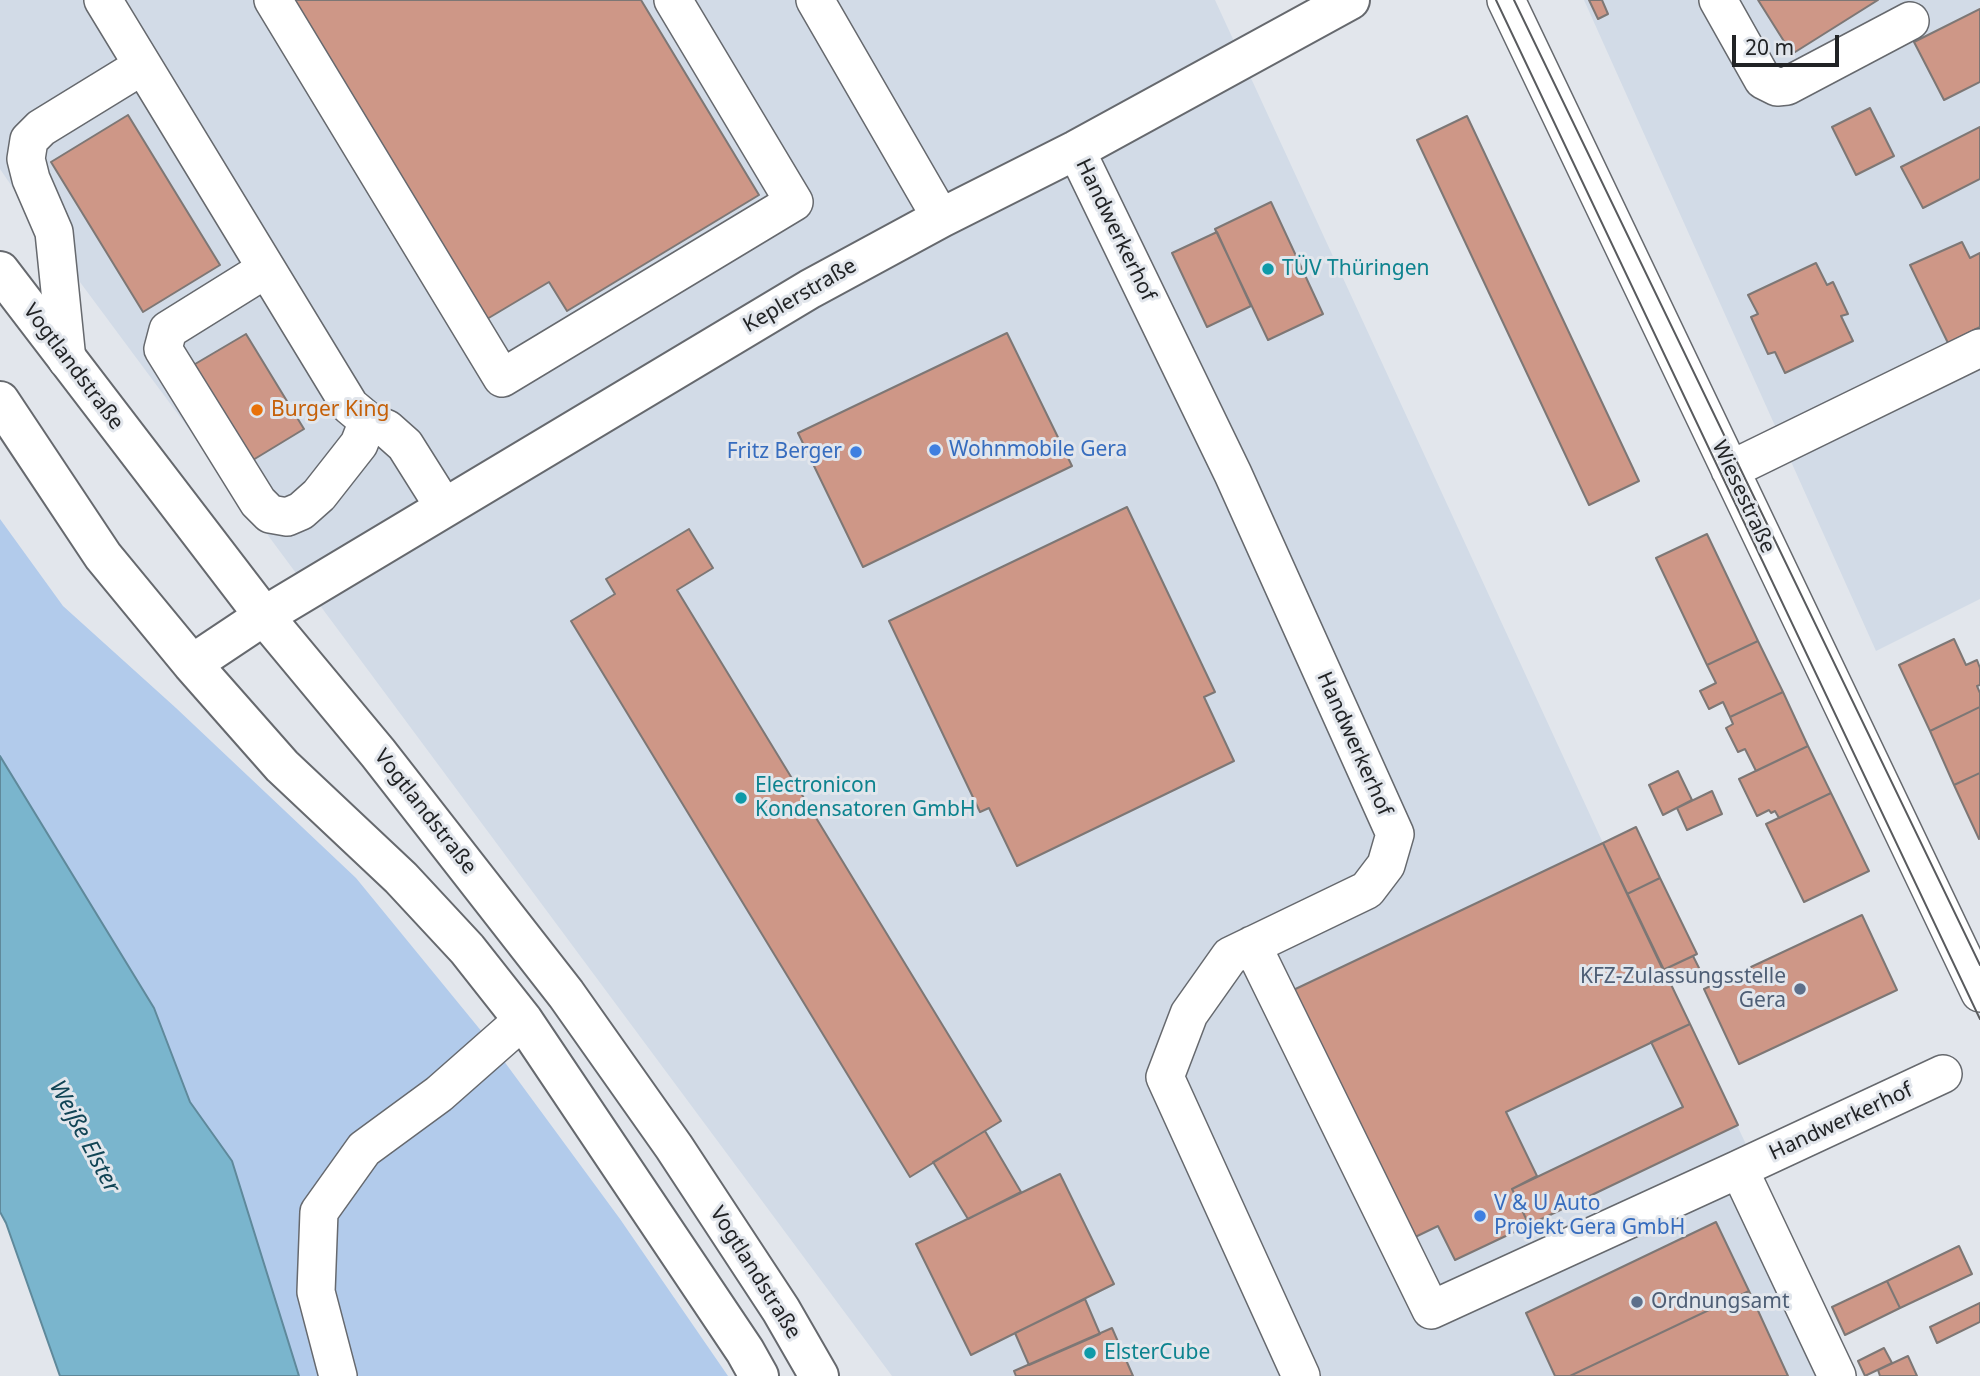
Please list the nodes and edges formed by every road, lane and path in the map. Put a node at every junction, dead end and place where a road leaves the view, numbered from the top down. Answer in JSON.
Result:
{"nodes":[{"id":1,"x":103,"y":0,"type":"edge"},
{"id":2,"x":274,"y":0,"type":"edge"},
{"id":3,"x":673,"y":0,"type":"edge"},
{"id":4,"x":815,"y":0,"type":"edge"},
{"id":5,"x":1350,"y":0,"type":"edge"},
{"id":6,"x":1506,"y":0,"type":"edge"},
{"id":7,"x":1718,"y":0,"type":"edge"},
{"id":8,"x":1910,"y":21,"type":"dead end"},
{"id":9,"x":142,"y":66,"type":"junction"},
{"id":10,"x":1076,"y":150,"type":"junction"},
{"id":11,"x":941,"y":218,"type":"junction"},
{"id":12,"x":266,"y":269,"type":"junction"},
{"id":13,"x":0,"y":271,"type":"edge"},
{"id":14,"x":1980,"y":348,"type":"edge"},
{"id":15,"x":67,"y":360,"type":"junction"},
{"id":16,"x":0,"y":401,"type":"edge"},
{"id":17,"x":368,"y":421,"type":"junction"},
{"id":18,"x":1730,"y":470,"type":"junction"},
{"id":19,"x":444,"y":508,"type":"junction"},
{"id":20,"x":264,"y":616,"type":"junction"},
{"id":21,"x":191,"y":664,"type":"junction"},
{"id":22,"x":1252,"y":945,"type":"junction"},
{"id":23,"x":1980,"y":993,"type":"edge"},
{"id":24,"x":523,"y":1020,"type":"junction"},
{"id":25,"x":1943,"y":1074,"type":"dead end"},
{"id":26,"x":1739,"y":1169,"type":"junction"},
{"id":27,"x":338,"y":1376,"type":"edge"},
{"id":28,"x":759,"y":1376,"type":"edge"},
{"id":29,"x":819,"y":1376,"type":"edge"},
{"id":30,"x":1301,"y":1376,"type":"edge"},
{"id":31,"x":1837,"y":1376,"type":"edge"}],
"edges":[{"from":1,"to":9,"type":"street"},
{"from":2,"to":3,"type":"street"},
{"from":4,"to":11,"type":"street"},
{"from":5,"to":10,"type":"main road","name":"Keplerstraße"},
{"from":6,"to":18,"type":"street","name":"Wiesestraße"},
{"from":7,"to":8,"type":"street"},
{"from":9,"to":12,"type":"street"},
{"from":9,"to":15,"type":"street"},
{"from":10,"to":11,"type":"main road","name":"Keplerstraße"},
{"from":10,"to":22,"type":"street","name":"Handwerkerhof"},
{"from":11,"to":19,"type":"main road","name":"Keplerstraße"},
{"from":12,"to":17,"type":"street"},
{"from":12,"to":17,"type":"street"},
{"from":13,"to":15,"type":"main road","name":"Vogtlandstraße"},
{"from":14,"to":18,"type":"street"},
{"from":15,"to":20,"type":"main road","name":"Vogtlandstraße"},
{"from":16,"to":21,"type":"main road"},
{"from":17,"to":19,"type":"street"},
{"from":18,"to":23,"type":"street","name":"Wiesestraße"},
{"from":19,"to":20,"type":"main road","name":"Keplerstraße"},
{"from":20,"to":21,"type":"main road","name":"Keplerstraße"},
{"from":20,"to":29,"type":"main road","name":"Vogtlandstraße"},
{"from":21,"to":24,"type":"main road"},
{"from":22,"to":26,"type":"street","name":"Handwerkerhof"},
{"from":22,"to":30,"type":"street","name":"Handwerkerhof"},
{"from":24,"to":27,"type":"street"},
{"from":24,"to":28,"type":"main road"},
{"from":25,"to":26,"type":"street","name":"Handwerkerhof"},
{"from":26,"to":31,"type":"street"}]}
